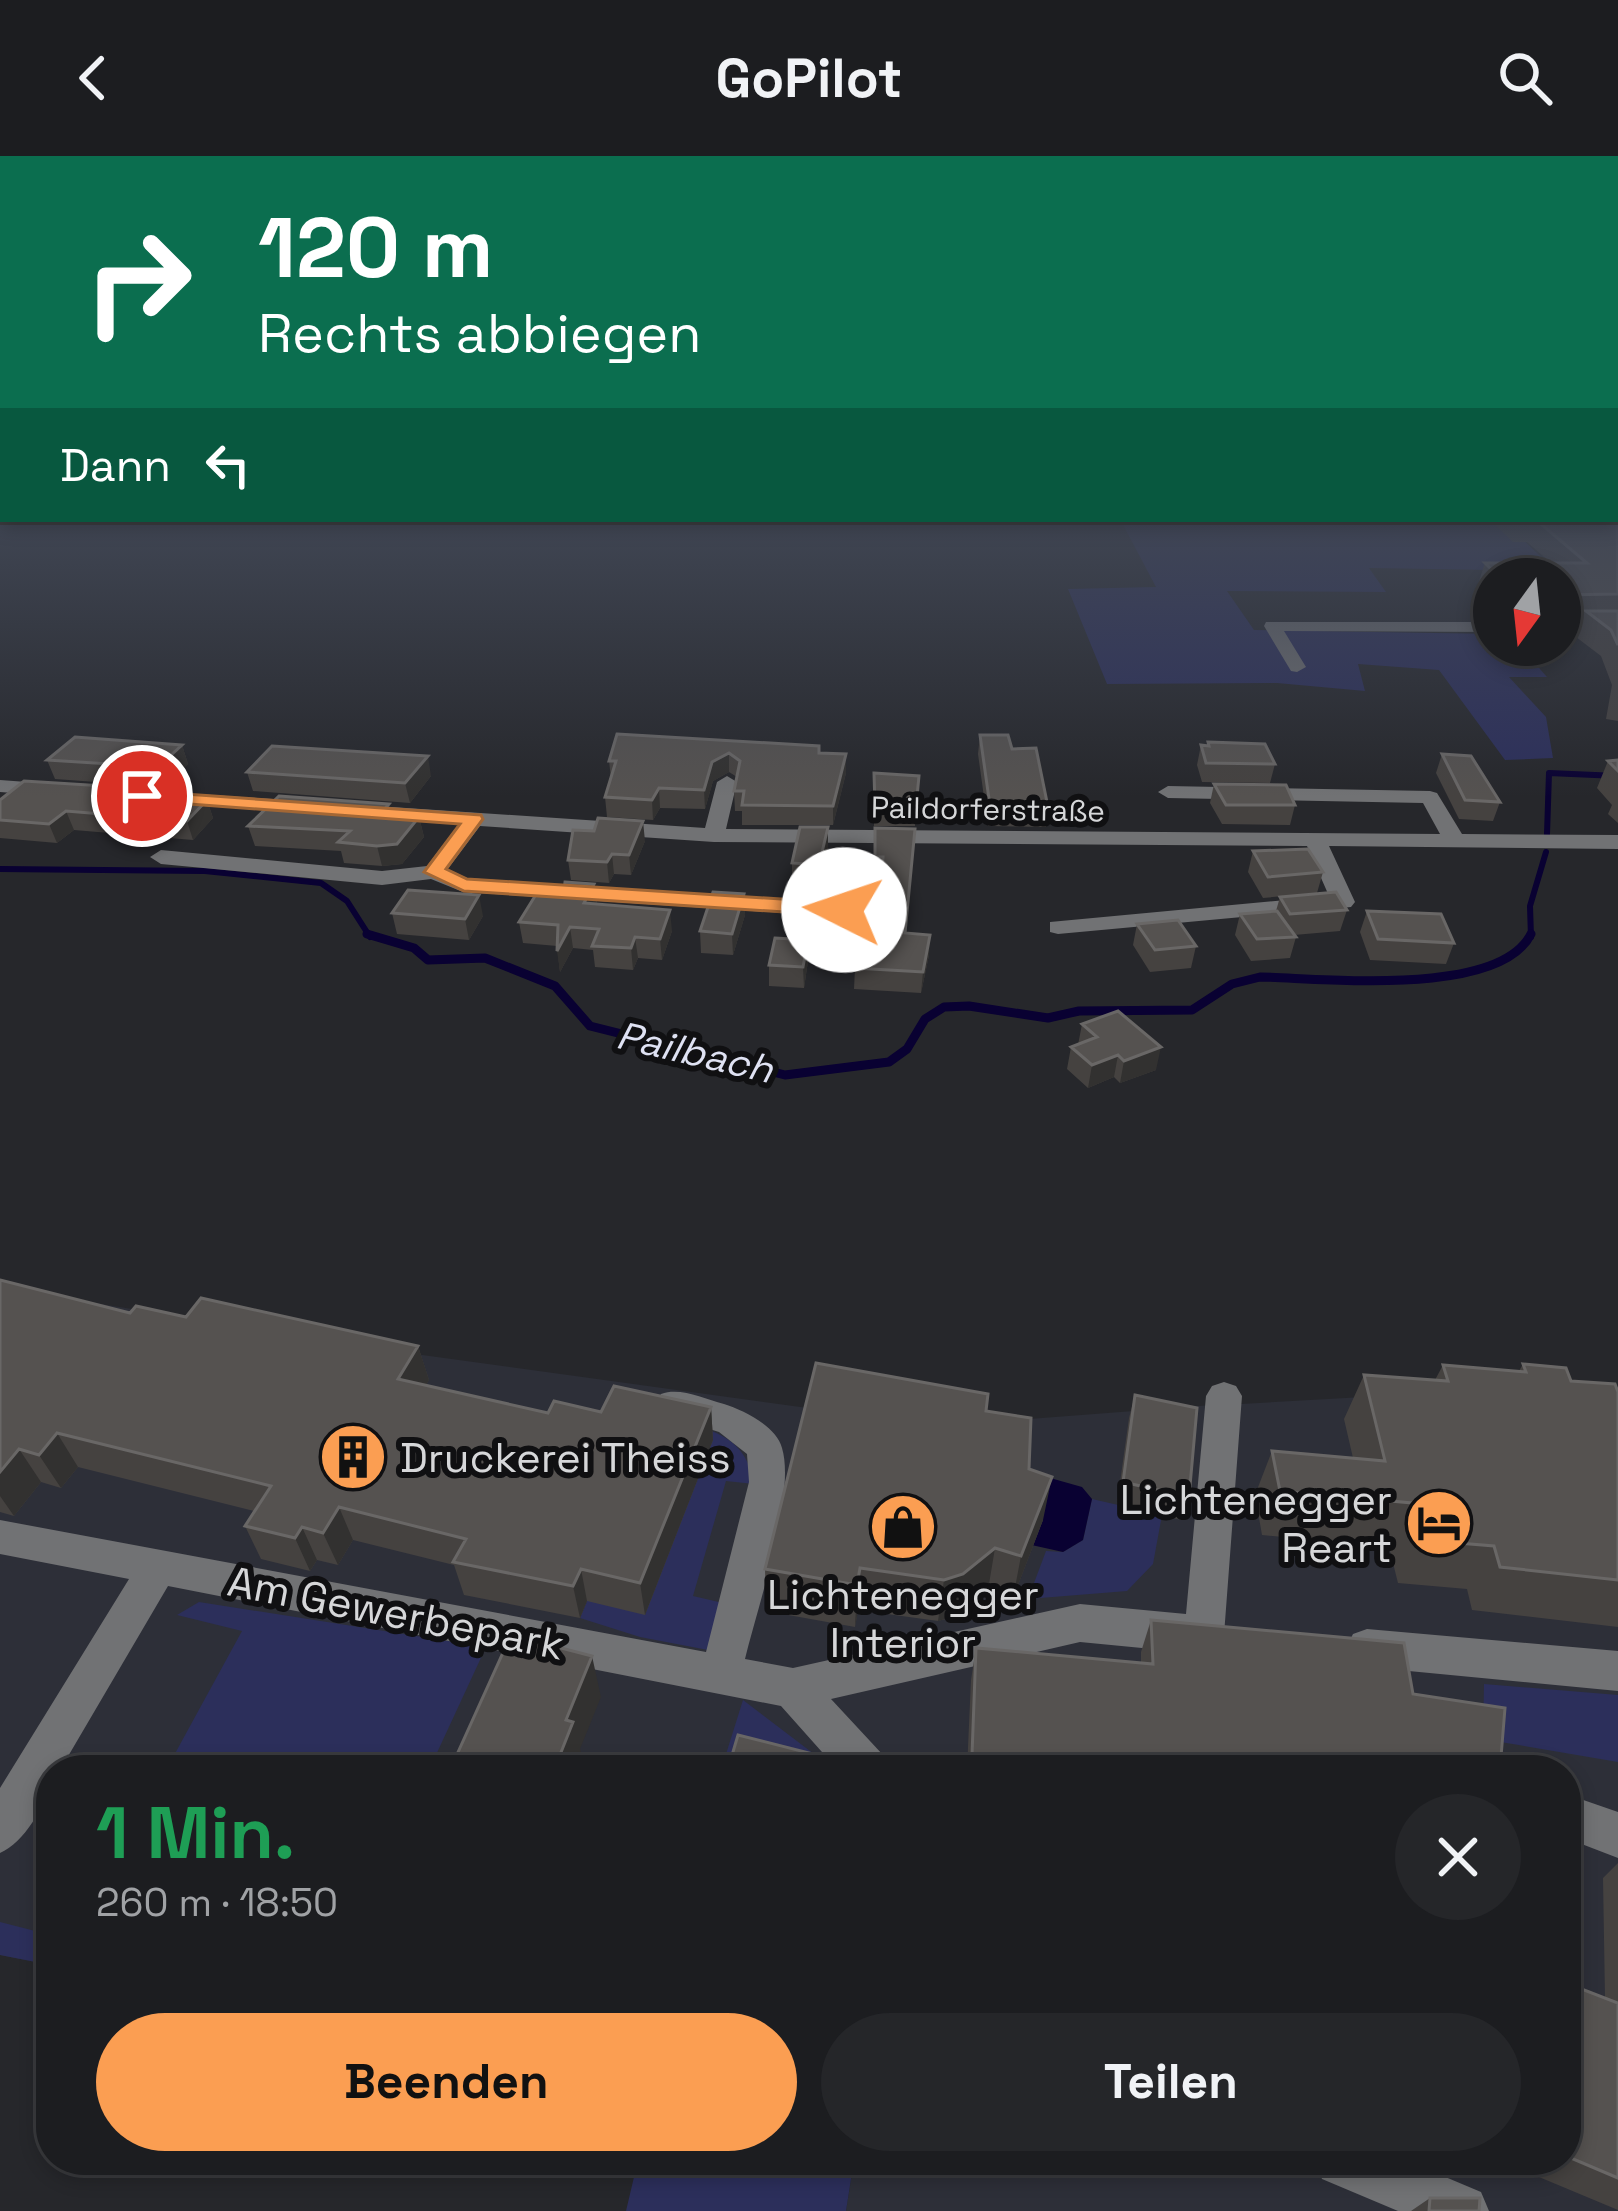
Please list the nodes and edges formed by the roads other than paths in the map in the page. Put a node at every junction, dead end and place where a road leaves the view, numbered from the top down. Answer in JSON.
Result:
{"nodes":[{"id":1,"x":1473,"y":627,"type":"edge"},
{"id":2,"x":1581,"y":627,"type":"edge"},
{"id":3,"x":1618,"y":627,"type":"edge"},
{"id":4,"x":1297,"y":667,"type":"dead end"},
{"id":5,"x":727,"y":782,"type":"dead end"},
{"id":6,"x":0,"y":786,"type":"edge"},
{"id":7,"x":71,"y":791,"type":"edge"},
{"id":8,"x":1168,"y":793,"type":"dead end"},
{"id":9,"x":142,"y":796,"type":"edge"},
{"id":10,"x":474,"y":819,"type":"junction"},
{"id":11,"x":714,"y":835,"type":"junction"},
{"id":12,"x":1316,"y":841,"type":"junction"},
{"id":13,"x":1454,"y":842,"type":"junction"},
{"id":14,"x":1618,"y":842,"type":"edge"},
{"id":15,"x":161,"y":856,"type":"dead end"},
{"id":16,"x":434,"y":872,"type":"junction"},
{"id":17,"x":844,"y":910,"type":"dead end"},
{"id":18,"x":1058,"y":927,"type":"dead end"},
{"id":19,"x":1224,"y":1396,"type":"dead end"},
{"id":20,"x":645,"y":1402,"type":"edge"},
{"id":21,"x":0,"y":1537,"type":"edge"},
{"id":22,"x":158,"y":1567,"type":"junction"},
{"id":23,"x":1335,"y":1646,"type":"edge"},
{"id":24,"x":1618,"y":1671,"type":"edge"},
{"id":25,"x":721,"y":1675,"type":"junction"},
{"id":26,"x":793,"y":1688,"type":"junction"},
{"id":27,"x":45,"y":1755,"type":"edge"},
{"id":28,"x":853,"y":1755,"type":"edge"},
{"id":29,"x":36,"y":1770,"type":"edge"},
{"id":30,"x":1581,"y":1821,"type":"edge"},
{"id":31,"x":0,"y":1830,"type":"edge"},
{"id":32,"x":1618,"y":1835,"type":"edge"},
{"id":33,"x":1377,"y":2175,"type":"edge"},
{"id":34,"x":1462,"y":2211,"type":"edge"}],
"edges":[{"from":1,"to":4,"type":"street"},
{"from":2,"to":3,"type":"street"},
{"from":5,"to":11,"type":"street"},
{"from":6,"to":7,"type":"street"},
{"from":8,"to":13,"type":"street"},
{"from":9,"to":10,"type":"street","name":"Paildorferstraße"},
{"from":10,"to":11,"type":"street","name":"Paildorferstraße"},
{"from":10,"to":16,"type":"street"},
{"from":11,"to":12,"type":"street","name":"Paildorferstraße"},
{"from":12,"to":13,"type":"street","name":"Paildorferstraße"},
{"from":12,"to":18,"type":"street"},
{"from":13,"to":14,"type":"street","name":"Paildorferstraße"},
{"from":15,"to":16,"type":"street"},
{"from":16,"to":17,"type":"street"},
{"from":19,"to":26,"type":"street","name":"Am Gewerbepark"},
{"from":20,"to":25,"type":"street"},
{"from":21,"to":22,"type":"street","name":"Am Gewerbepark"},
{"from":22,"to":25,"type":"street","name":"Am Gewerbepark"},
{"from":22,"to":27,"type":"street"},
{"from":23,"to":24,"type":"street"},
{"from":25,"to":26,"type":"street","name":"Am Gewerbepark"},
{"from":26,"to":28,"type":"street"},
{"from":29,"to":31,"type":"street"},
{"from":30,"to":32,"type":"street"},
{"from":33,"to":34,"type":"street"}]}
